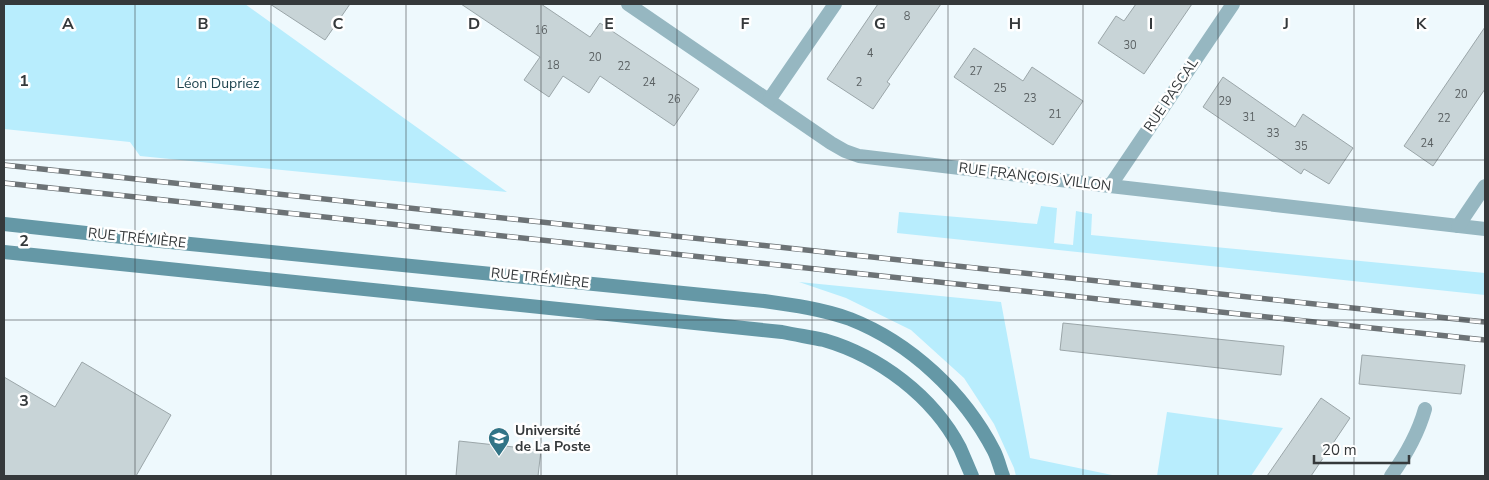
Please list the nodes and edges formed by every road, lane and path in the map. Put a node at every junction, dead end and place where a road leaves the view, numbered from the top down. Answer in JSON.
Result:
{"nodes":[{"id":1,"x":628,"y":4,"type":"edge"},
{"id":2,"x":835,"y":4,"type":"edge"},
{"id":3,"x":1233,"y":4,"type":"edge"},
{"id":4,"x":769,"y":100,"type":"junction"},
{"id":5,"x":1110,"y":186,"type":"junction"},
{"id":6,"x":1485,"y":186,"type":"edge"},
{"id":7,"x":4,"y":224,"type":"edge"},
{"id":8,"x":1458,"y":226,"type":"junction"},
{"id":9,"x":1485,"y":229,"type":"edge"},
{"id":10,"x":4,"y":252,"type":"edge"},
{"id":11,"x":1425,"y":409,"type":"dead end"},
{"id":12,"x":972,"y":476,"type":"edge"},
{"id":13,"x":1003,"y":476,"type":"edge"},
{"id":14,"x":1391,"y":476,"type":"edge"}],
"edges":[{"from":1,"to":4,"type":"street","name":"RUE FRANÇOIS VILLON"},
{"from":2,"to":4,"type":"street"},
{"from":3,"to":5,"type":"street","name":"RUE PASCAL"},
{"from":4,"to":5,"type":"street","name":"RUE FRANÇOIS VILLON"},
{"from":5,"to":8,"type":"street","name":"RUE FRANÇOIS VILLON"},
{"from":6,"to":8,"type":"street"},
{"from":7,"to":13,"type":"main road","name":"RUE TRÉMIÈRE"},
{"from":8,"to":9,"type":"street","name":"RUE FRANÇOIS VILLON"},
{"from":10,"to":12,"type":"main road","name":"RUE TRÉMIÈRE"},
{"from":11,"to":14,"type":"street"}]}
